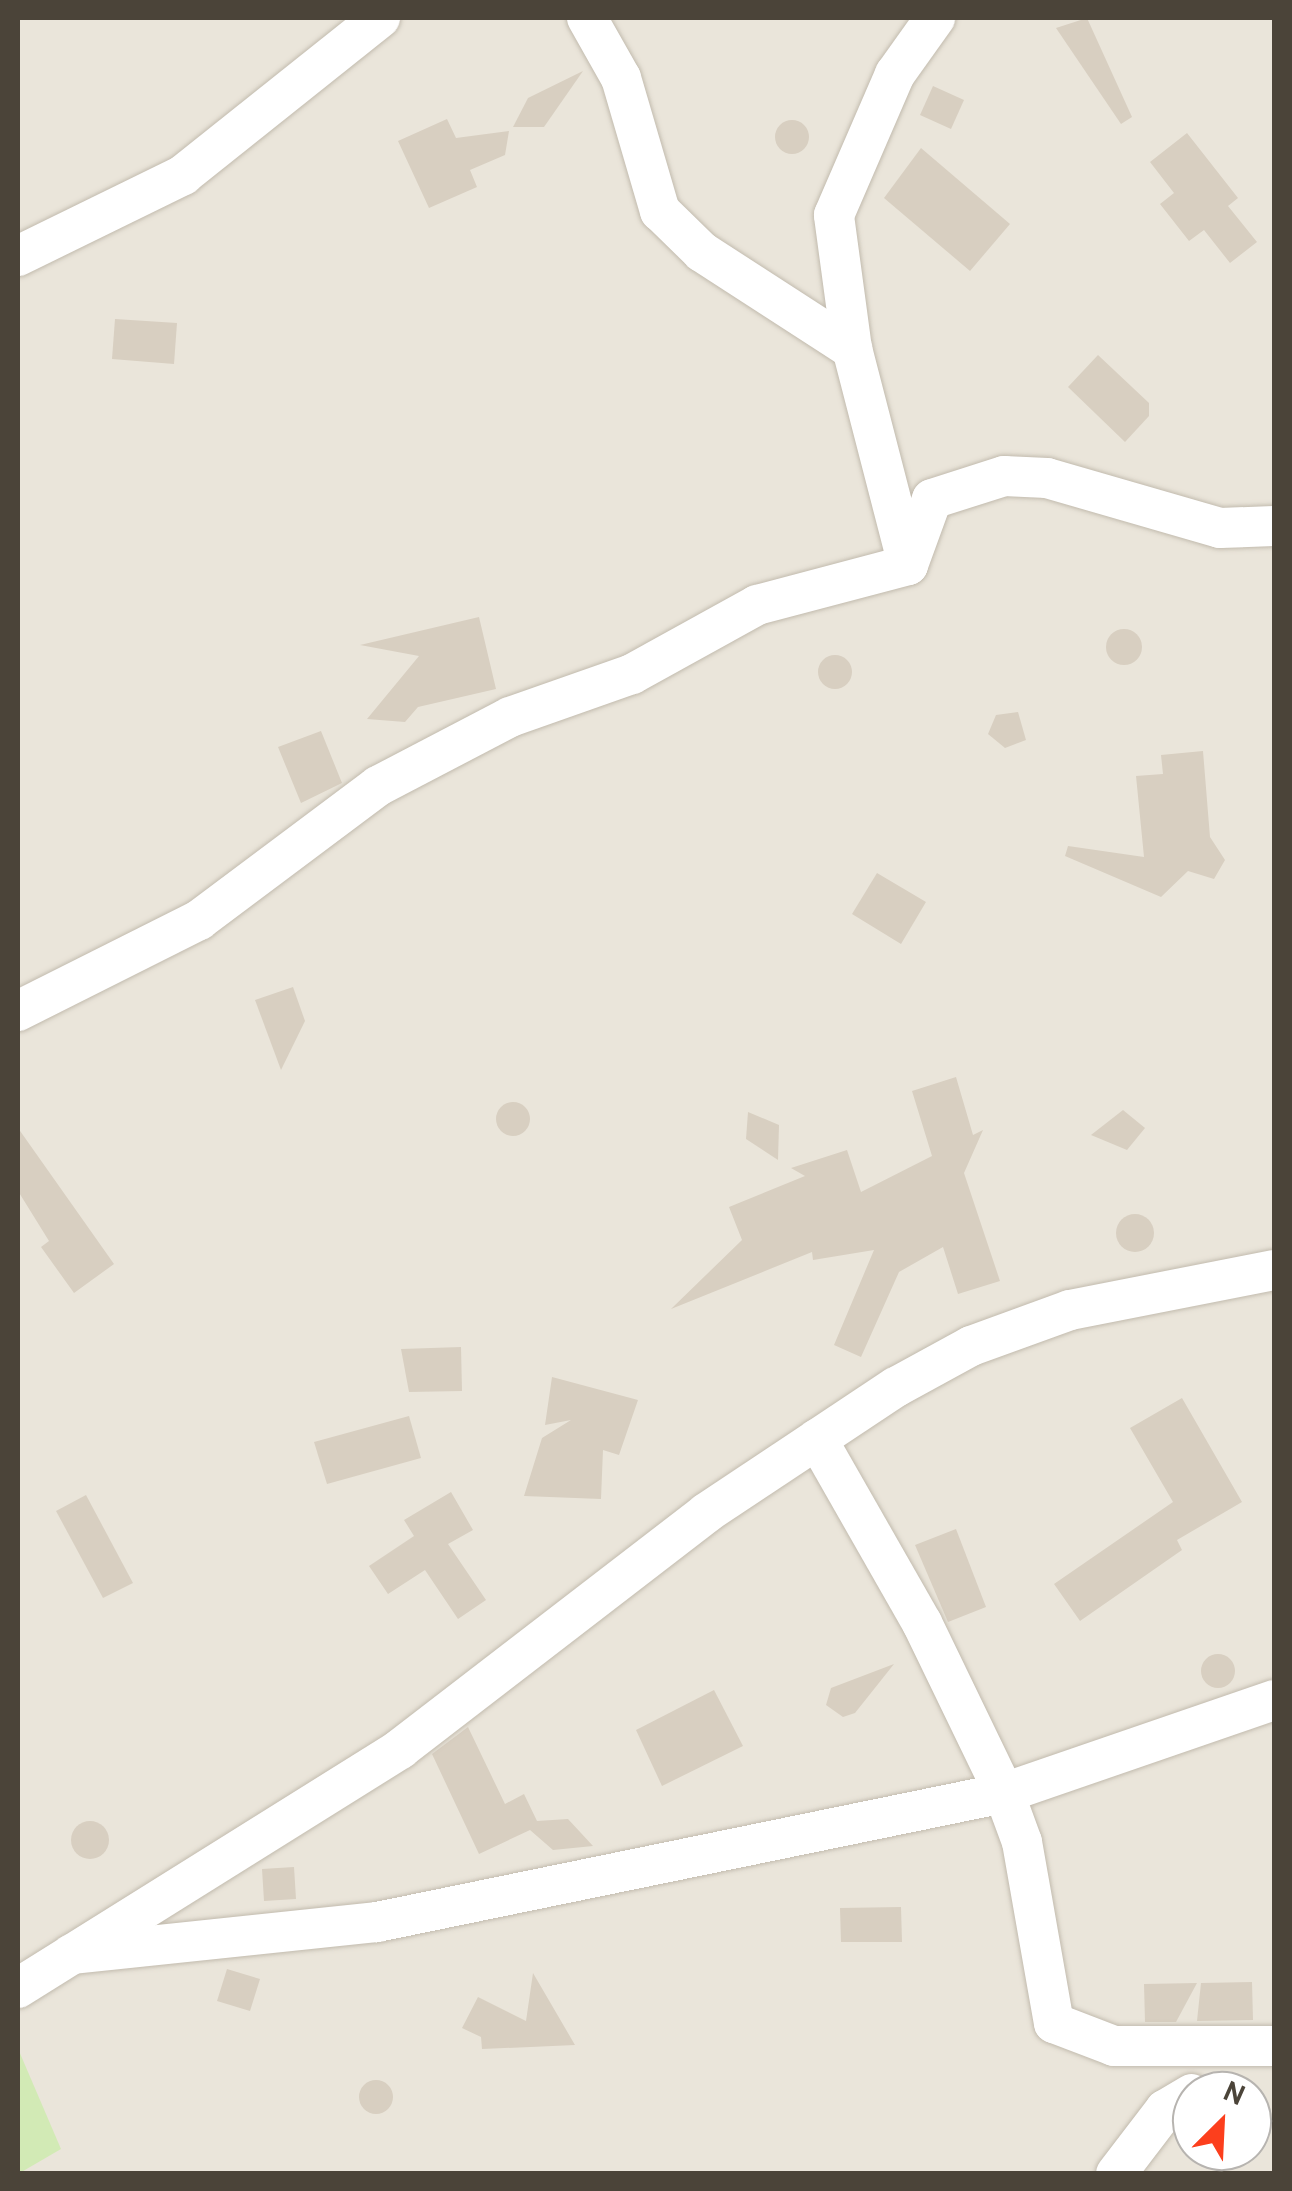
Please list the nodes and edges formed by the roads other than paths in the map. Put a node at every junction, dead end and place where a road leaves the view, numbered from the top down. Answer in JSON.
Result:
{"nodes":[{"id":1,"x":380,"y":18,"type":"edge"},
{"id":2,"x":587,"y":18,"type":"edge"},
{"id":3,"x":934,"y":18,"type":"edge"},
{"id":4,"x":18,"y":256,"type":"edge"},
{"id":5,"x":852,"y":349,"type":"junction"},
{"id":6,"x":1274,"y":526,"type":"edge"},
{"id":7,"x":908,"y":565,"type":"junction"},
{"id":8,"x":18,"y":1011,"type":"edge"},
{"id":9,"x":1274,"y":1270,"type":"edge"},
{"id":10,"x":817,"y":1439,"type":"junction"},
{"id":11,"x":1274,"y":1700,"type":"edge"},
{"id":12,"x":1004,"y":1793,"type":"junction"},
{"id":13,"x":58,"y":1956,"type":"junction"},
{"id":14,"x":18,"y":1988,"type":"edge"},
{"id":15,"x":1270,"y":2048,"type":"edge"},
{"id":16,"x":1231,"y":2071,"type":"edge"},
{"id":17,"x":1172,"y":2106,"type":"edge"},
{"id":18,"x":1116,"y":2174,"type":"edge"}],
"edges":[{"from":1,"to":4,"type":"street"},
{"from":2,"to":5,"type":"street"},
{"from":3,"to":5,"type":"street"},
{"from":5,"to":7,"type":"street"},
{"from":6,"to":7,"type":"street"},
{"from":7,"to":8,"type":"street"},
{"from":9,"to":10,"type":"street"},
{"from":10,"to":12,"type":"street"},
{"from":10,"to":13,"type":"street"},
{"from":11,"to":12,"type":"street"},
{"from":12,"to":13,"type":"street"},
{"from":12,"to":15,"type":"street"},
{"from":13,"to":14,"type":"street"},
{"from":15,"to":16,"type":"street"},
{"from":17,"to":18,"type":"street"}]}
